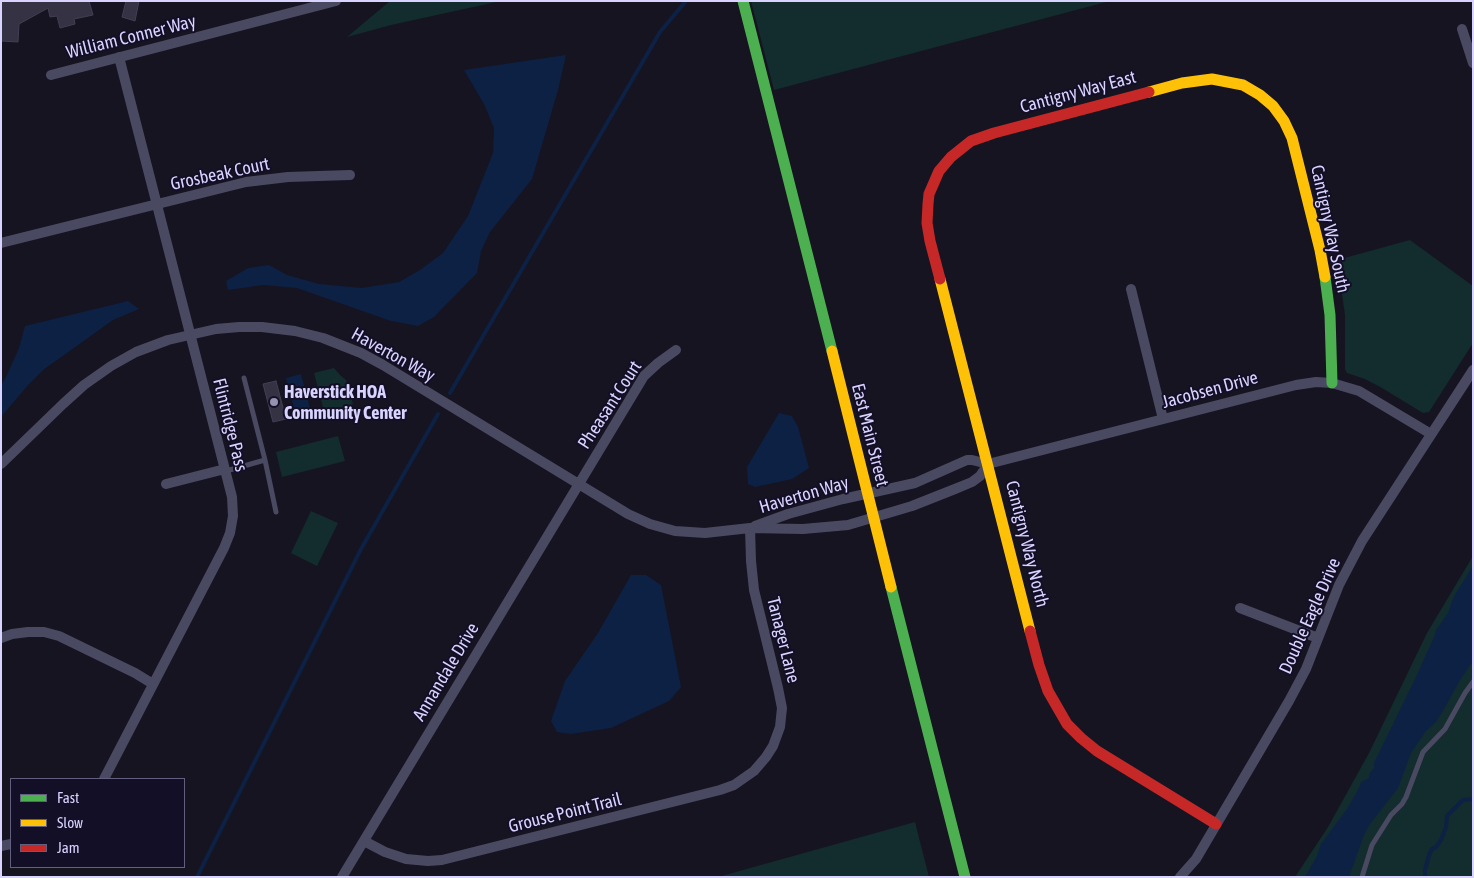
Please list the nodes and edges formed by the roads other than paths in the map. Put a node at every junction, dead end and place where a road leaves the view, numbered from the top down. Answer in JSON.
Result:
{"nodes":[{"id":1,"x":336,"y":1,"type":"edge"},
{"id":2,"x":742,"y":1,"type":"edge"},
{"id":3,"x":1462,"y":29,"type":"dead end"},
{"id":4,"x":119,"y":57,"type":"junction"},
{"id":5,"x":1473,"y":63,"type":"edge"},
{"id":6,"x":51,"y":75,"type":"dead end"},
{"id":7,"x":1260,"y":94,"type":"joint"},
{"id":8,"x":350,"y":174,"type":"dead end"},
{"id":9,"x":930,"y":194,"type":"joint"},
{"id":10,"x":158,"y":204,"type":"junction"},
{"id":11,"x":1,"y":243,"type":"edge"},
{"id":12,"x":1131,"y":289,"type":"dead end"},
{"id":13,"x":190,"y":334,"type":"junction"},
{"id":14,"x":676,"y":350,"type":"dead end"},
{"id":15,"x":1473,"y":370,"type":"edge"},
{"id":16,"x":244,"y":378,"type":"dead end"},
{"id":17,"x":1332,"y":383,"type":"junction"},
{"id":18,"x":1163,"y":419,"type":"junction"},
{"id":19,"x":1432,"y":434,"type":"junction"},
{"id":20,"x":265,"y":460,"type":"junction"},
{"id":21,"x":1,"y":464,"type":"edge"},
{"id":22,"x":988,"y":464,"type":"junction"},
{"id":23,"x":225,"y":470,"type":"junction"},
{"id":24,"x":166,"y":484,"type":"dead end"},
{"id":25,"x":578,"y":485,"type":"junction"},
{"id":26,"x":867,"y":494,"type":"junction"},
{"id":27,"x":276,"y":512,"type":"dead end"},
{"id":28,"x":873,"y":518,"type":"junction"},
{"id":29,"x":750,"y":528,"type":"junction"},
{"id":30,"x":1240,"y":608,"type":"dead end"},
{"id":31,"x":1,"y":638,"type":"edge"},
{"id":32,"x":1318,"y":638,"type":"junction"},
{"id":33,"x":1473,"y":682,"type":"edge"},
{"id":34,"x":153,"y":684,"type":"junction"},
{"id":35,"x":766,"y":757,"type":"joint"},
{"id":36,"x":105,"y":778,"type":"edge"},
{"id":37,"x":1216,"y":824,"type":"junction"},
{"id":38,"x":364,"y":840,"type":"junction"},
{"id":39,"x":342,"y":877,"type":"edge"},
{"id":40,"x":965,"y":877,"type":"edge"},
{"id":41,"x":1180,"y":877,"type":"edge"},
{"id":42,"x":1362,"y":877,"type":"edge"}],
"edges":[{"from":1,"to":4,"type":"street","name":"William Conner Way"},
{"from":2,"to":26,"type":"street","name":"East Main Street"},
{"from":3,"to":5,"type":"street"},
{"from":4,"to":6,"type":"street","name":"William Conner Way"},
{"from":4,"to":10,"type":"street","name":"Flintridge Pass"},
{"from":7,"to":9,"type":"street","name":"Cantigny Way East"},
{"from":7,"to":17,"type":"street","name":"Cantigny Way South"},
{"from":8,"to":10,"type":"street","name":"Grosbeak Court"},
{"from":9,"to":22,"type":"street","name":"Cantigny Way North"},
{"from":10,"to":11,"type":"street","name":"Grosbeak Court"},
{"from":10,"to":13,"type":"street","name":"Flintridge Pass"},
{"from":12,"to":18,"type":"street"},
{"from":13,"to":21,"type":"street","name":"Haverton Way"},
{"from":13,"to":23,"type":"street","name":"Flintridge Pass"},
{"from":13,"to":25,"type":"street","name":"Haverton Way"},
{"from":14,"to":25,"type":"street","name":"Pheasant Court"},
{"from":15,"to":19,"type":"street","name":"Double Eagle Drive"},
{"from":16,"to":20,"type":"lane"},
{"from":17,"to":18,"type":"street","name":"Jacobsen Drive"},
{"from":17,"to":19,"type":"street","name":"Jacobsen Drive"},
{"from":18,"to":22,"type":"street","name":"Jacobsen Drive"},
{"from":19,"to":32,"type":"street","name":"Double Eagle Drive"},
{"from":20,"to":23,"type":"lane"},
{"from":20,"to":27,"type":"lane"},
{"from":22,"to":26,"type":"street","name":"Jacobsen Drive"},
{"from":22,"to":28,"type":"street"},
{"from":22,"to":37,"type":"street","name":"Cantigny Way North"},
{"from":23,"to":24,"type":"street"},
{"from":23,"to":34,"type":"street","name":"Flintridge Pass"},
{"from":25,"to":29,"type":"street","name":"Haverton Way"},
{"from":25,"to":38,"type":"street","name":"Annandale Drive"},
{"from":26,"to":28,"type":"street","name":"East Main Street"},
{"from":26,"to":29,"type":"street","name":"Haverton Way"},
{"from":28,"to":29,"type":"street","name":"Haverton Way"},
{"from":28,"to":40,"type":"street","name":"East Main Street"},
{"from":29,"to":35,"type":"street","name":"Tanager Lane"},
{"from":30,"to":32,"type":"street"},
{"from":31,"to":34,"type":"street"},
{"from":32,"to":37,"type":"street","name":"Double Eagle Drive"},
{"from":33,"to":42,"type":"lane"},
{"from":34,"to":36,"type":"street","name":"Flintridge Pass"},
{"from":35,"to":38,"type":"street","name":"Grouse Point Trail"},
{"from":37,"to":41,"type":"street","name":"Double Eagle Drive"},
{"from":38,"to":39,"type":"street","name":"Annandale Drive"}]}
